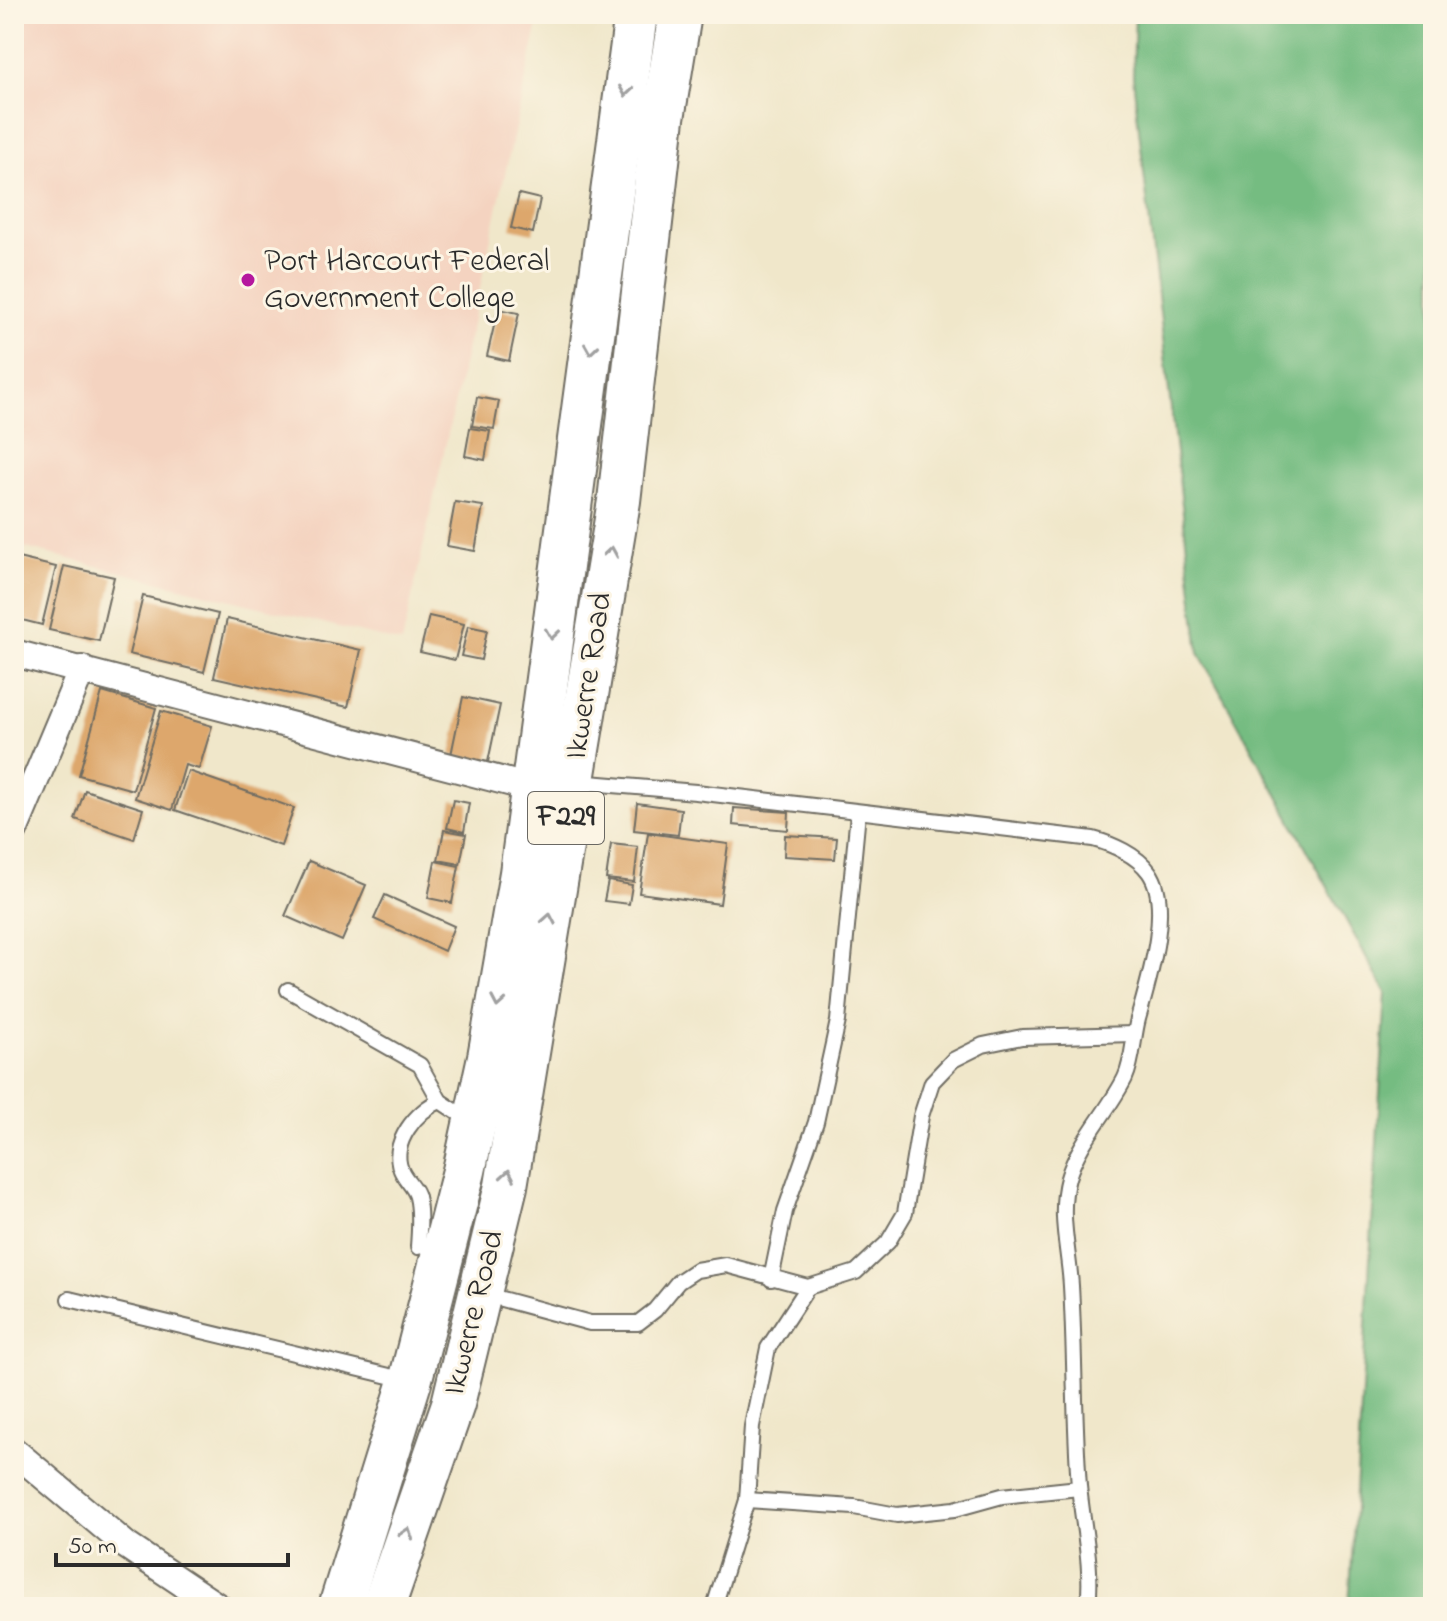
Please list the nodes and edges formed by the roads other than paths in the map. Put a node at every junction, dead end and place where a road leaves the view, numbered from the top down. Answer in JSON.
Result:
{"nodes":[{"id":1,"x":636,"y":14,"type":"edge"},
{"id":2,"x":680,"y":14,"type":"edge"},
{"id":3,"x":14,"y":653,"type":"edge"},
{"id":4,"x":82,"y":669,"type":"junction"},
{"id":5,"x":573,"y":782,"type":"junction"},
{"id":6,"x":531,"y":788,"type":"junction"},
{"id":7,"x":858,"y":813,"type":"junction"},
{"id":8,"x":14,"y":831,"type":"edge"},
{"id":9,"x":288,"y":990,"type":"dead end"},
{"id":10,"x":1134,"y":1034,"type":"junction"},
{"id":11,"x":457,"y":1111,"type":"junction"},
{"id":12,"x":418,"y":1247,"type":"dead end"},
{"id":13,"x":771,"y":1279,"type":"junction"},
{"id":14,"x":808,"y":1287,"type":"junction"},
{"id":15,"x":481,"y":1294,"type":"junction"},
{"id":16,"x":69,"y":1299,"type":"dead end"},
{"id":17,"x":410,"y":1382,"type":"junction"},
{"id":18,"x":14,"y":1451,"type":"edge"},
{"id":19,"x":1079,"y":1488,"type":"junction"},
{"id":20,"x":747,"y":1500,"type":"junction"},
{"id":21,"x":218,"y":1607,"type":"edge"},
{"id":22,"x":340,"y":1607,"type":"edge"},
{"id":23,"x":383,"y":1607,"type":"edge"},
{"id":24,"x":714,"y":1607,"type":"edge"},
{"id":25,"x":1088,"y":1607,"type":"edge"}],
"edges":[{"from":1,"to":6,"type":"main road","name":"Ikwerre Road","number":"F229","one_way":true},
{"from":5,"to":2,"type":"main road","name":"Ikwerre Road","number":"F229","one_way":true},
{"from":3,"to":4,"type":"street"},
{"from":4,"to":6,"type":"street"},
{"from":4,"to":8,"type":"street"},
{"from":5,"to":7,"type":"lane"},
{"from":15,"to":5,"type":"main road","name":"Ikwerre Road","number":"F229","one_way":true},
{"from":6,"to":11,"type":"main road","name":"Ikwerre Road","number":"F229","one_way":true},
{"from":7,"to":10,"type":"lane"},
{"from":7,"to":13,"type":"lane"},
{"from":9,"to":11,"type":"lane"},
{"from":10,"to":14,"type":"lane"},
{"from":10,"to":19,"type":"lane"},
{"from":11,"to":12,"type":"lane"},
{"from":11,"to":17,"type":"main road","name":"Ikwerre Road","number":"F229"},
{"from":13,"to":14,"type":"lane"},
{"from":13,"to":15,"type":"lane"},
{"from":14,"to":20,"type":"lane"},
{"from":23,"to":15,"type":"main road","name":"Ikwerre Road","number":"F229","one_way":true},
{"from":16,"to":17,"type":"lane"},
{"from":17,"to":22,"type":"main road","name":"Ikwerre Road","number":"F229"},
{"from":18,"to":21,"type":"street"},
{"from":19,"to":20,"type":"lane"},
{"from":19,"to":25,"type":"lane"},
{"from":20,"to":24,"type":"lane"}]}
